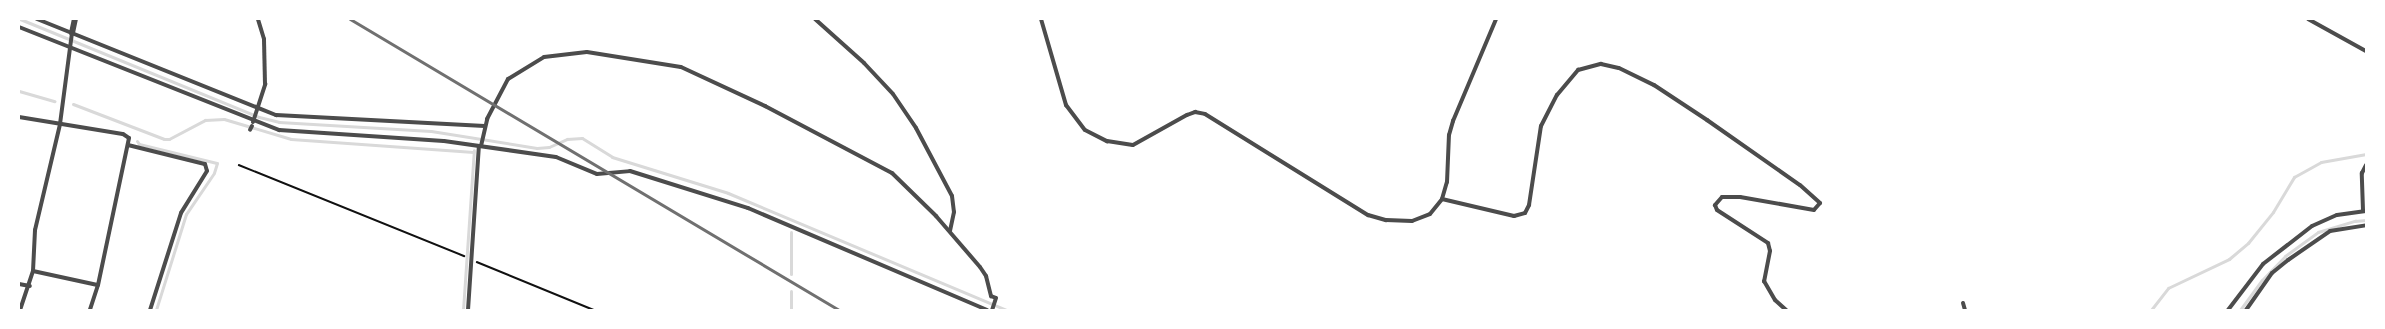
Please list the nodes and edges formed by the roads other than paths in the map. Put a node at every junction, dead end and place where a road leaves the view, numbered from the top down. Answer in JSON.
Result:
{"nodes":[{"id":1,"x":37,"y":19,"type":"edge"},
{"id":2,"x":76,"y":19,"type":"edge"},
{"id":3,"x":258,"y":19,"type":"edge"},
{"id":4,"x":815,"y":19,"type":"edge"},
{"id":5,"x":1041,"y":19,"type":"edge"},
{"id":6,"x":1496,"y":19,"type":"edge"},
{"id":7,"x":2308,"y":19,"type":"edge"},
{"id":8,"x":19,"y":27,"type":"edge"},
{"id":9,"x":72,"y":34,"type":"junction"},
{"id":10,"x":71,"y":46,"type":"junction"},
{"id":11,"x":2366,"y":51,"type":"edge"},
{"id":12,"x":257,"y":110,"type":"junction"},
{"id":13,"x":19,"y":117,"type":"edge"},
{"id":14,"x":253,"y":122,"type":"junction"},
{"id":15,"x":60,"y":124,"type":"junction"},
{"id":16,"x":485,"y":126,"type":"junction"},
{"id":17,"x":250,"y":130,"type":"dead end"},
{"id":18,"x":128,"y":145,"type":"junction"},
{"id":19,"x":481,"y":145,"type":"junction"},
{"id":20,"x":2366,"y":165,"type":"edge"},
{"id":21,"x":1442,"y":199,"type":"junction"},
{"id":22,"x":2364,"y":210,"type":"edge"},
{"id":23,"x":2366,"y":225,"type":"edge"},
{"id":24,"x":950,"y":231,"type":"junction"},
{"id":25,"x":34,"y":271,"type":"junction"},
{"id":26,"x":19,"y":284,"type":"edge"},
{"id":27,"x":98,"y":285,"type":"junction"},
{"id":28,"x":30,"y":286,"type":"junction"},
{"id":29,"x":1963,"y":303,"type":"dead end"},
{"id":30,"x":992,"y":309,"type":"edge"},
{"id":31,"x":20,"y":310,"type":"edge"},
{"id":32,"x":90,"y":310,"type":"edge"},
{"id":33,"x":150,"y":310,"type":"edge"},
{"id":34,"x":468,"y":310,"type":"edge"},
{"id":35,"x":987,"y":310,"type":"edge"},
{"id":36,"x":1786,"y":310,"type":"edge"},
{"id":37,"x":1965,"y":310,"type":"edge"},
{"id":38,"x":2228,"y":310,"type":"edge"},
{"id":39,"x":2246,"y":310,"type":"edge"}],
"edges":[{"from":1,"to":9,"type":"street"},
{"from":2,"to":9,"type":"street"},
{"from":3,"to":12,"type":"street"},
{"from":4,"to":24,"type":"street"},
{"from":5,"to":21,"type":"street"},
{"from":6,"to":21,"type":"street"},
{"from":7,"to":11,"type":"street"},
{"from":8,"to":10,"type":"street"},
{"from":9,"to":10,"type":"street"},
{"from":9,"to":12,"type":"street"},
{"from":10,"to":14,"type":"street"},
{"from":10,"to":15,"type":"street"},
{"from":12,"to":14,"type":"street"},
{"from":12,"to":16,"type":"street"},
{"from":13,"to":15,"type":"street"},
{"from":14,"to":17,"type":"street"},
{"from":14,"to":19,"type":"street"},
{"from":15,"to":18,"type":"street"},
{"from":15,"to":25,"type":"street"},
{"from":16,"to":19,"type":"street"},
{"from":16,"to":24,"type":"street"},
{"from":18,"to":27,"type":"street"},
{"from":18,"to":33,"type":"street"},
{"from":19,"to":34,"type":"street"},
{"from":19,"to":35,"type":"street"},
{"from":20,"to":22,"type":"street"},
{"from":21,"to":36,"type":"street"},
{"from":22,"to":38,"type":"street"},
{"from":23,"to":39,"type":"street"},
{"from":24,"to":30,"type":"street"},
{"from":25,"to":27,"type":"street"},
{"from":25,"to":28,"type":"street"},
{"from":26,"to":28,"type":"street"},
{"from":27,"to":32,"type":"street"},
{"from":28,"to":31,"type":"street"},
{"from":29,"to":37,"type":"street"}]}
